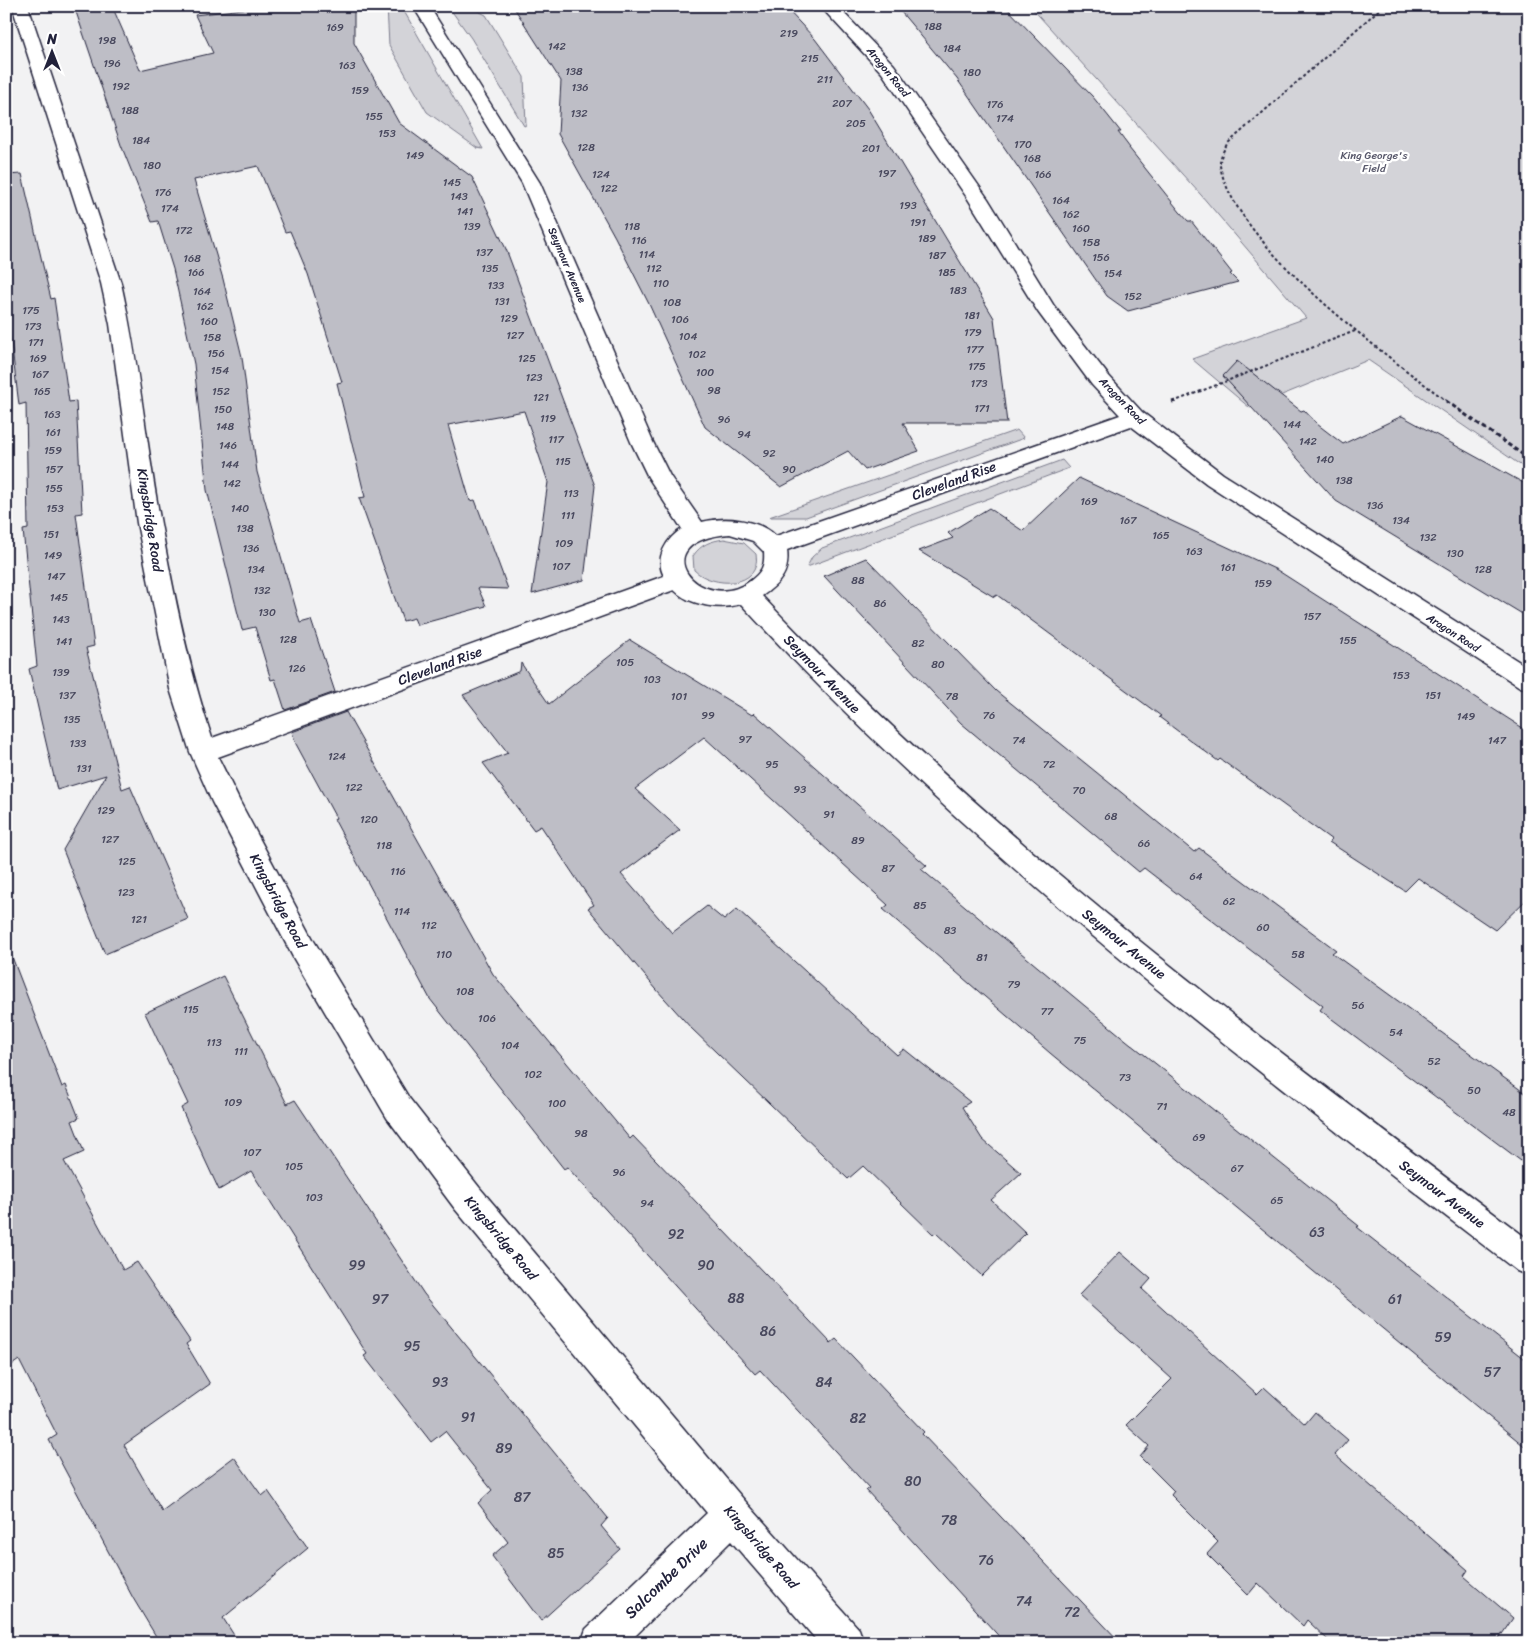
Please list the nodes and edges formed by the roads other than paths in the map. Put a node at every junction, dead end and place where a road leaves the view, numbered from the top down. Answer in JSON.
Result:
{"nodes":[{"id":1,"x":20,"y":6,"type":"edge"},
{"id":2,"x":421,"y":6,"type":"edge"},
{"id":3,"x":828,"y":6,"type":"edge"},
{"id":4,"x":1134,"y":417,"type":"junction"},
{"id":5,"x":696,"y":531,"type":"junction"},
{"id":6,"x":773,"y":546,"type":"junction"},
{"id":7,"x":677,"y":580,"type":"junction"},
{"id":8,"x":747,"y":595,"type":"junction"},
{"id":9,"x":1529,"y":680,"type":"edge"},
{"id":10,"x":203,"y":752,"type":"junction"},
{"id":11,"x":1529,"y":1260,"type":"edge"},
{"id":12,"x":732,"y":1514,"type":"junction"},
{"id":13,"x":600,"y":1643,"type":"edge"},
{"id":14,"x":845,"y":1643,"type":"edge"}],
"edges":[{"from":1,"to":10,"type":"street","name":"Kingsbridge Road"},
{"from":2,"to":5,"type":"street","name":"Seymour Avenue"},
{"from":3,"to":4,"type":"street","name":"Aragon Road"},
{"from":4,"to":6,"type":"street","name":"Cleveland Rise"},
{"from":4,"to":9,"type":"street","name":"Aragon Road"},
{"from":5,"to":6,"type":"street"},
{"from":5,"to":7,"type":"street"},
{"from":6,"to":8,"type":"street"},
{"from":7,"to":8,"type":"street"},
{"from":7,"to":10,"type":"street","name":"Cleveland Rise"},
{"from":8,"to":11,"type":"street","name":"Seymour Avenue"},
{"from":10,"to":12,"type":"street","name":"Kingsbridge Road"},
{"from":12,"to":13,"type":"street","name":"Salcombe Drive"},
{"from":12,"to":14,"type":"street","name":"Kingsbridge Road"}]}
